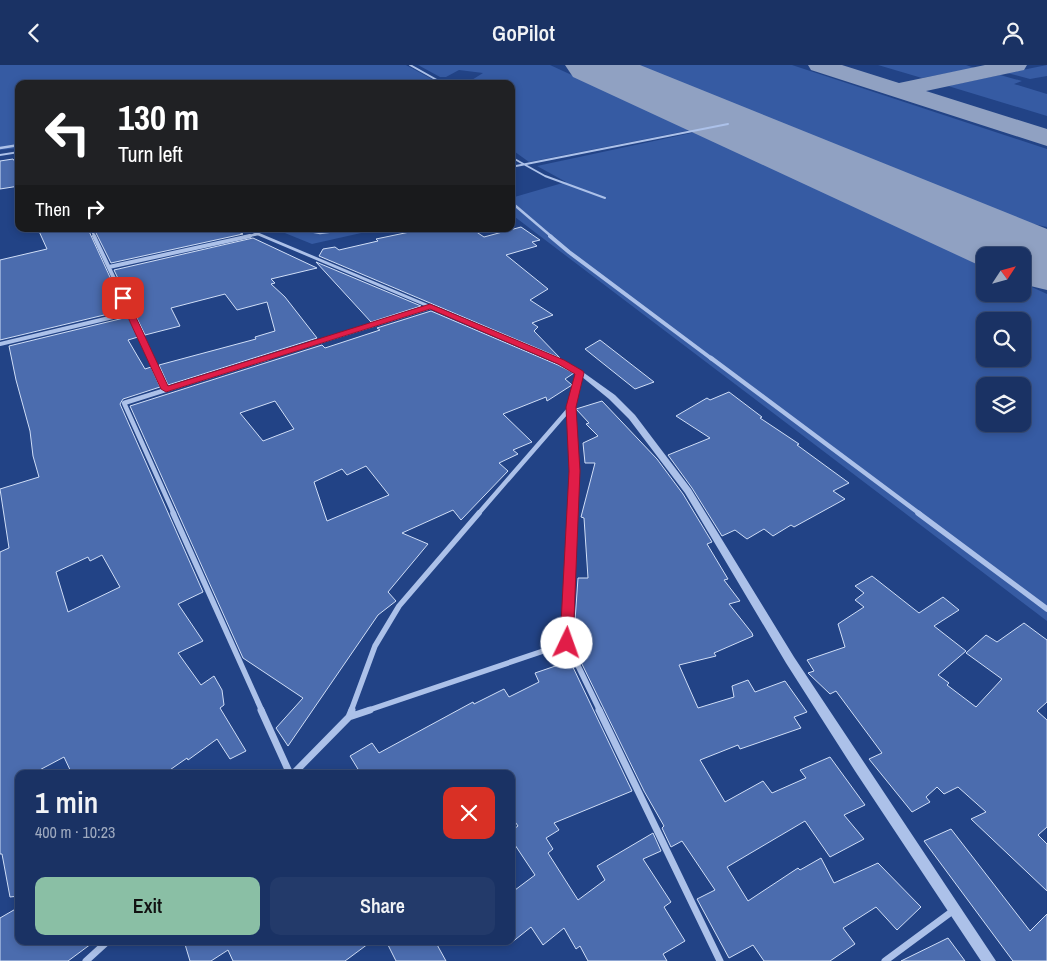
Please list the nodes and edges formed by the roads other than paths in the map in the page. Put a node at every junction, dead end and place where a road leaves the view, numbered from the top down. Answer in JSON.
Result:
{"nodes":[{"id":1,"x":410,"y":65,"type":"edge"},
{"id":2,"x":437,"y":80,"type":"edge"},
{"id":3,"x":728,"y":124,"type":"dead end"},
{"id":4,"x":15,"y":146,"type":"edge"},
{"id":5,"x":0,"y":148,"type":"edge"},
{"id":6,"x":15,"y":153,"type":"edge"},
{"id":7,"x":0,"y":155,"type":"edge"},
{"id":8,"x":515,"y":159,"type":"edge"},
{"id":9,"x":524,"y":165,"type":"junction"},
{"id":10,"x":515,"y":166,"type":"edge"},
{"id":11,"x":605,"y":198,"type":"dead end"},
{"id":12,"x":515,"y":204,"type":"edge"},
{"id":13,"x":92,"y":232,"type":"edge"},
{"id":14,"x":253,"y":232,"type":"edge"},
{"id":15,"x":314,"y":232,"type":"edge"},
{"id":16,"x":328,"y":232,"type":"edge"},
{"id":17,"x":258,"y":234,"type":"junction"},
{"id":18,"x":109,"y":267,"type":"junction"},
{"id":19,"x":430,"y":307,"type":"junction"},
{"id":20,"x":130,"y":313,"type":"junction"},
{"id":21,"x":0,"y":344,"type":"edge"},
{"id":22,"x":580,"y":373,"type":"junction"},
{"id":23,"x":166,"y":389,"type":"junction"},
{"id":24,"x":571,"y":407,"type":"junction"},
{"id":25,"x":1047,"y":609,"type":"edge"},
{"id":26,"x":567,"y":643,"type":"junction"},
{"id":27,"x":348,"y":717,"type":"junction"},
{"id":28,"x":290,"y":770,"type":"edge"},
{"id":29,"x":296,"y":770,"type":"edge"},
{"id":30,"x":954,"y":909,"type":"junction"},
{"id":31,"x":104,"y":945,"type":"edge"},
{"id":32,"x":86,"y":961,"type":"edge"},
{"id":33,"x":720,"y":961,"type":"edge"},
{"id":34,"x":885,"y":961,"type":"edge"},
{"id":35,"x":989,"y":961,"type":"edge"}],
"edges":[{"from":1,"to":2,"type":"lane"},
{"from":3,"to":9,"type":"lane"},
{"from":4,"to":5,"type":"street"},
{"from":6,"to":7,"type":"street"},
{"from":8,"to":9,"type":"lane"},
{"from":9,"to":10,"type":"lane"},
{"from":9,"to":11,"type":"lane"},
{"from":12,"to":25,"type":"street"},
{"from":13,"to":18,"type":"street"},
{"from":14,"to":17,"type":"street"},
{"from":15,"to":16,"type":"street"},
{"from":17,"to":18,"type":"street"},
{"from":17,"to":19,"type":"street"},
{"from":18,"to":20,"type":"street"},
{"from":19,"to":22,"type":"street"},
{"from":19,"to":23,"type":"street"},
{"from":20,"to":21,"type":"street"},
{"from":20,"to":23,"type":"street"},
{"from":22,"to":24,"type":"street"},
{"from":22,"to":30,"type":"street"},
{"from":23,"to":28,"type":"street"},
{"from":24,"to":26,"type":"street"},
{"from":24,"to":27,"type":"street"},
{"from":26,"to":27,"type":"street"},
{"from":26,"to":33,"type":"street"},
{"from":27,"to":29,"type":"street"},
{"from":30,"to":34,"type":"street"},
{"from":30,"to":35,"type":"street"},
{"from":31,"to":32,"type":"street"}]}
